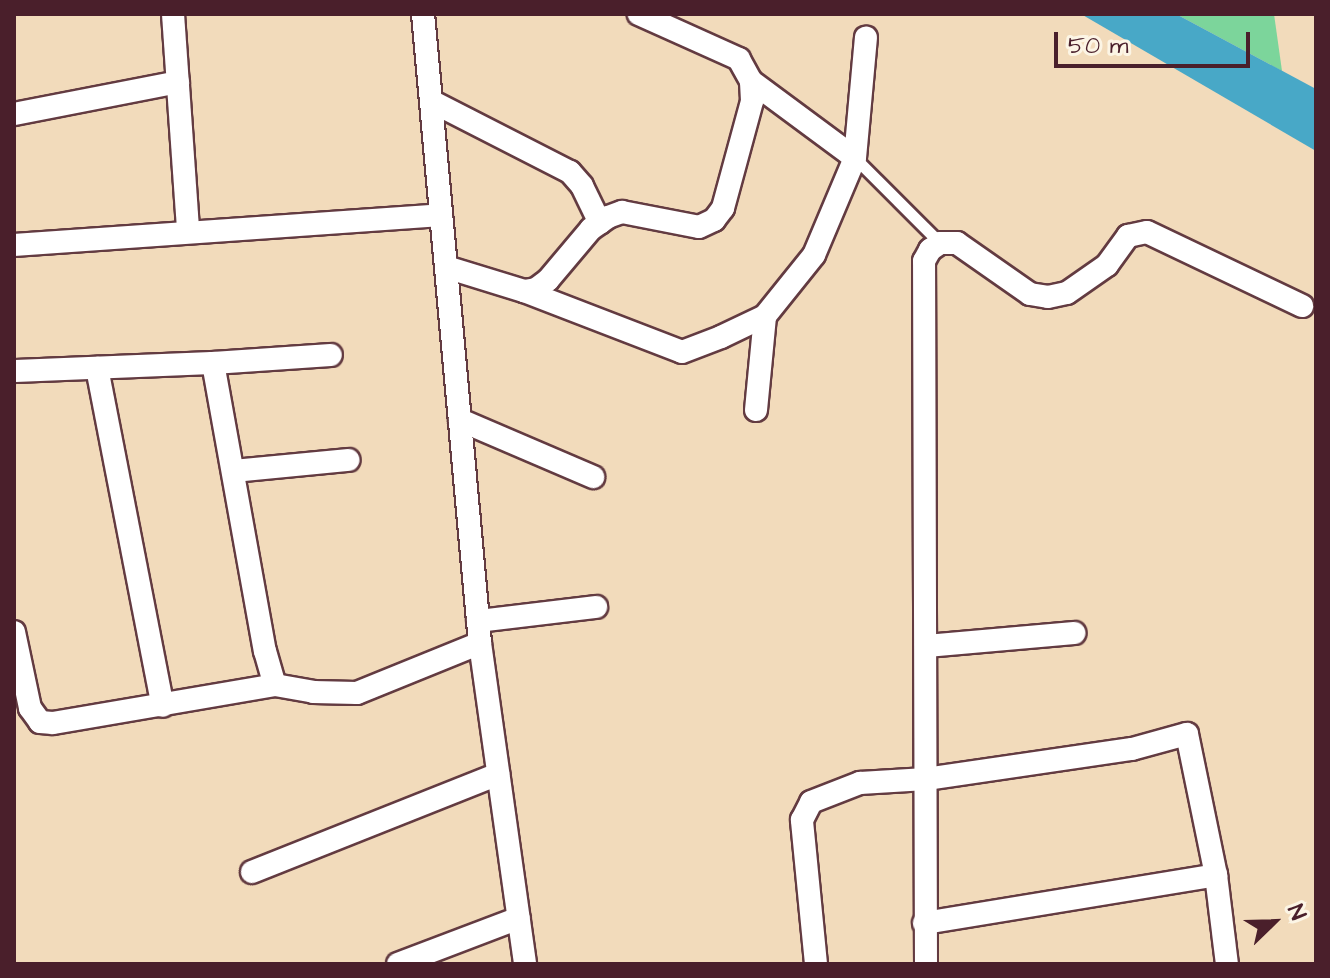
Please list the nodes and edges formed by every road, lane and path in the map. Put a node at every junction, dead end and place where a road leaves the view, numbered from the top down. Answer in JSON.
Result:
{"nodes":[{"id":1,"x":173,"y":14,"type":"edge"},
{"id":2,"x":423,"y":14,"type":"edge"},
{"id":3,"x":639,"y":14,"type":"edge"},
{"id":4,"x":866,"y":38,"type":"dead end"},
{"id":5,"x":751,"y":81,"type":"junction"},
{"id":6,"x":178,"y":82,"type":"junction"},
{"id":7,"x":431,"y":101,"type":"junction"},
{"id":8,"x":14,"y":114,"type":"edge"},
{"id":9,"x":855,"y":158,"type":"junction"},
{"id":10,"x":441,"y":215,"type":"junction"},
{"id":11,"x":600,"y":223,"type":"junction"},
{"id":12,"x":188,"y":231,"type":"junction"},
{"id":13,"x":940,"y":243,"type":"junction"},
{"id":14,"x":14,"y":245,"type":"edge"},
{"id":15,"x":446,"y":267,"type":"junction"},
{"id":16,"x":524,"y":291,"type":"junction"},
{"id":17,"x":1302,"y":306,"type":"dead end"},
{"id":18,"x":765,"y":316,"type":"junction"},
{"id":19,"x":331,"y":355,"type":"dead end"},
{"id":20,"x":213,"y":363,"type":"junction"},
{"id":21,"x":97,"y":368,"type":"junction"},
{"id":22,"x":14,"y":371,"type":"edge"},
{"id":23,"x":756,"y":410,"type":"dead end"},
{"id":24,"x":460,"y":420,"type":"junction"},
{"id":25,"x":348,"y":460,"type":"dead end"},
{"id":26,"x":234,"y":471,"type":"junction"},
{"id":27,"x":593,"y":477,"type":"dead end"},
{"id":28,"x":596,"y":607,"type":"dead end"},
{"id":29,"x":14,"y":632,"type":"edge"},
{"id":30,"x":479,"y":632,"type":"junction"},
{"id":31,"x":1074,"y":633,"type":"dead end"},
{"id":32,"x":926,"y":646,"type":"junction"},
{"id":33,"x":275,"y":685,"type":"junction"},
{"id":34,"x":163,"y":706,"type":"junction"},
{"id":35,"x":498,"y":774,"type":"junction"},
{"id":36,"x":926,"y":779,"type":"junction"},
{"id":37,"x":252,"y":872,"type":"dead end"},
{"id":38,"x":1216,"y":875,"type":"junction"},
{"id":39,"x":519,"y":918,"type":"junction"},
{"id":40,"x":924,"y":923,"type":"junction"},
{"id":41,"x":398,"y":964,"type":"edge"},
{"id":42,"x":525,"y":964,"type":"edge"},
{"id":43,"x":816,"y":964,"type":"edge"},
{"id":44,"x":926,"y":964,"type":"edge"},
{"id":45,"x":1227,"y":964,"type":"edge"}],
"edges":[{"from":1,"to":6,"type":"street"},
{"from":2,"to":7,"type":"street"},
{"from":3,"to":5,"type":"street"},
{"from":4,"to":9,"type":"street"},
{"from":5,"to":9,"type":"street"},
{"from":5,"to":11,"type":"street"},
{"from":6,"to":8,"type":"street"},
{"from":6,"to":12,"type":"street"},
{"from":7,"to":10,"type":"street"},
{"from":7,"to":11,"type":"street"},
{"from":9,"to":13,"type":"lane"},
{"from":9,"to":18,"type":"street"},
{"from":10,"to":12,"type":"street"},
{"from":10,"to":15,"type":"street"},
{"from":11,"to":16,"type":"street"},
{"from":12,"to":14,"type":"street"},
{"from":13,"to":17,"type":"street"},
{"from":13,"to":32,"type":"street"},
{"from":15,"to":16,"type":"street"},
{"from":15,"to":24,"type":"street"},
{"from":16,"to":18,"type":"street"},
{"from":18,"to":23,"type":"street"},
{"from":19,"to":20,"type":"street"},
{"from":20,"to":21,"type":"street"},
{"from":20,"to":26,"type":"street"},
{"from":21,"to":22,"type":"street"},
{"from":21,"to":34,"type":"street"},
{"from":24,"to":27,"type":"street"},
{"from":24,"to":30,"type":"street"},
{"from":25,"to":26,"type":"street"},
{"from":26,"to":33,"type":"street"},
{"from":28,"to":30,"type":"street"},
{"from":29,"to":34,"type":"street"},
{"from":30,"to":33,"type":"street"},
{"from":30,"to":35,"type":"street"},
{"from":31,"to":32,"type":"street"},
{"from":32,"to":36,"type":"street"},
{"from":33,"to":34,"type":"street"},
{"from":35,"to":37,"type":"street"},
{"from":35,"to":39,"type":"street"},
{"from":36,"to":38,"type":"street"},
{"from":36,"to":40,"type":"street"},
{"from":36,"to":43,"type":"street"},
{"from":38,"to":40,"type":"street"},
{"from":38,"to":45,"type":"street"},
{"from":39,"to":41,"type":"street"},
{"from":39,"to":42,"type":"street"},
{"from":40,"to":44,"type":"street"}]}
